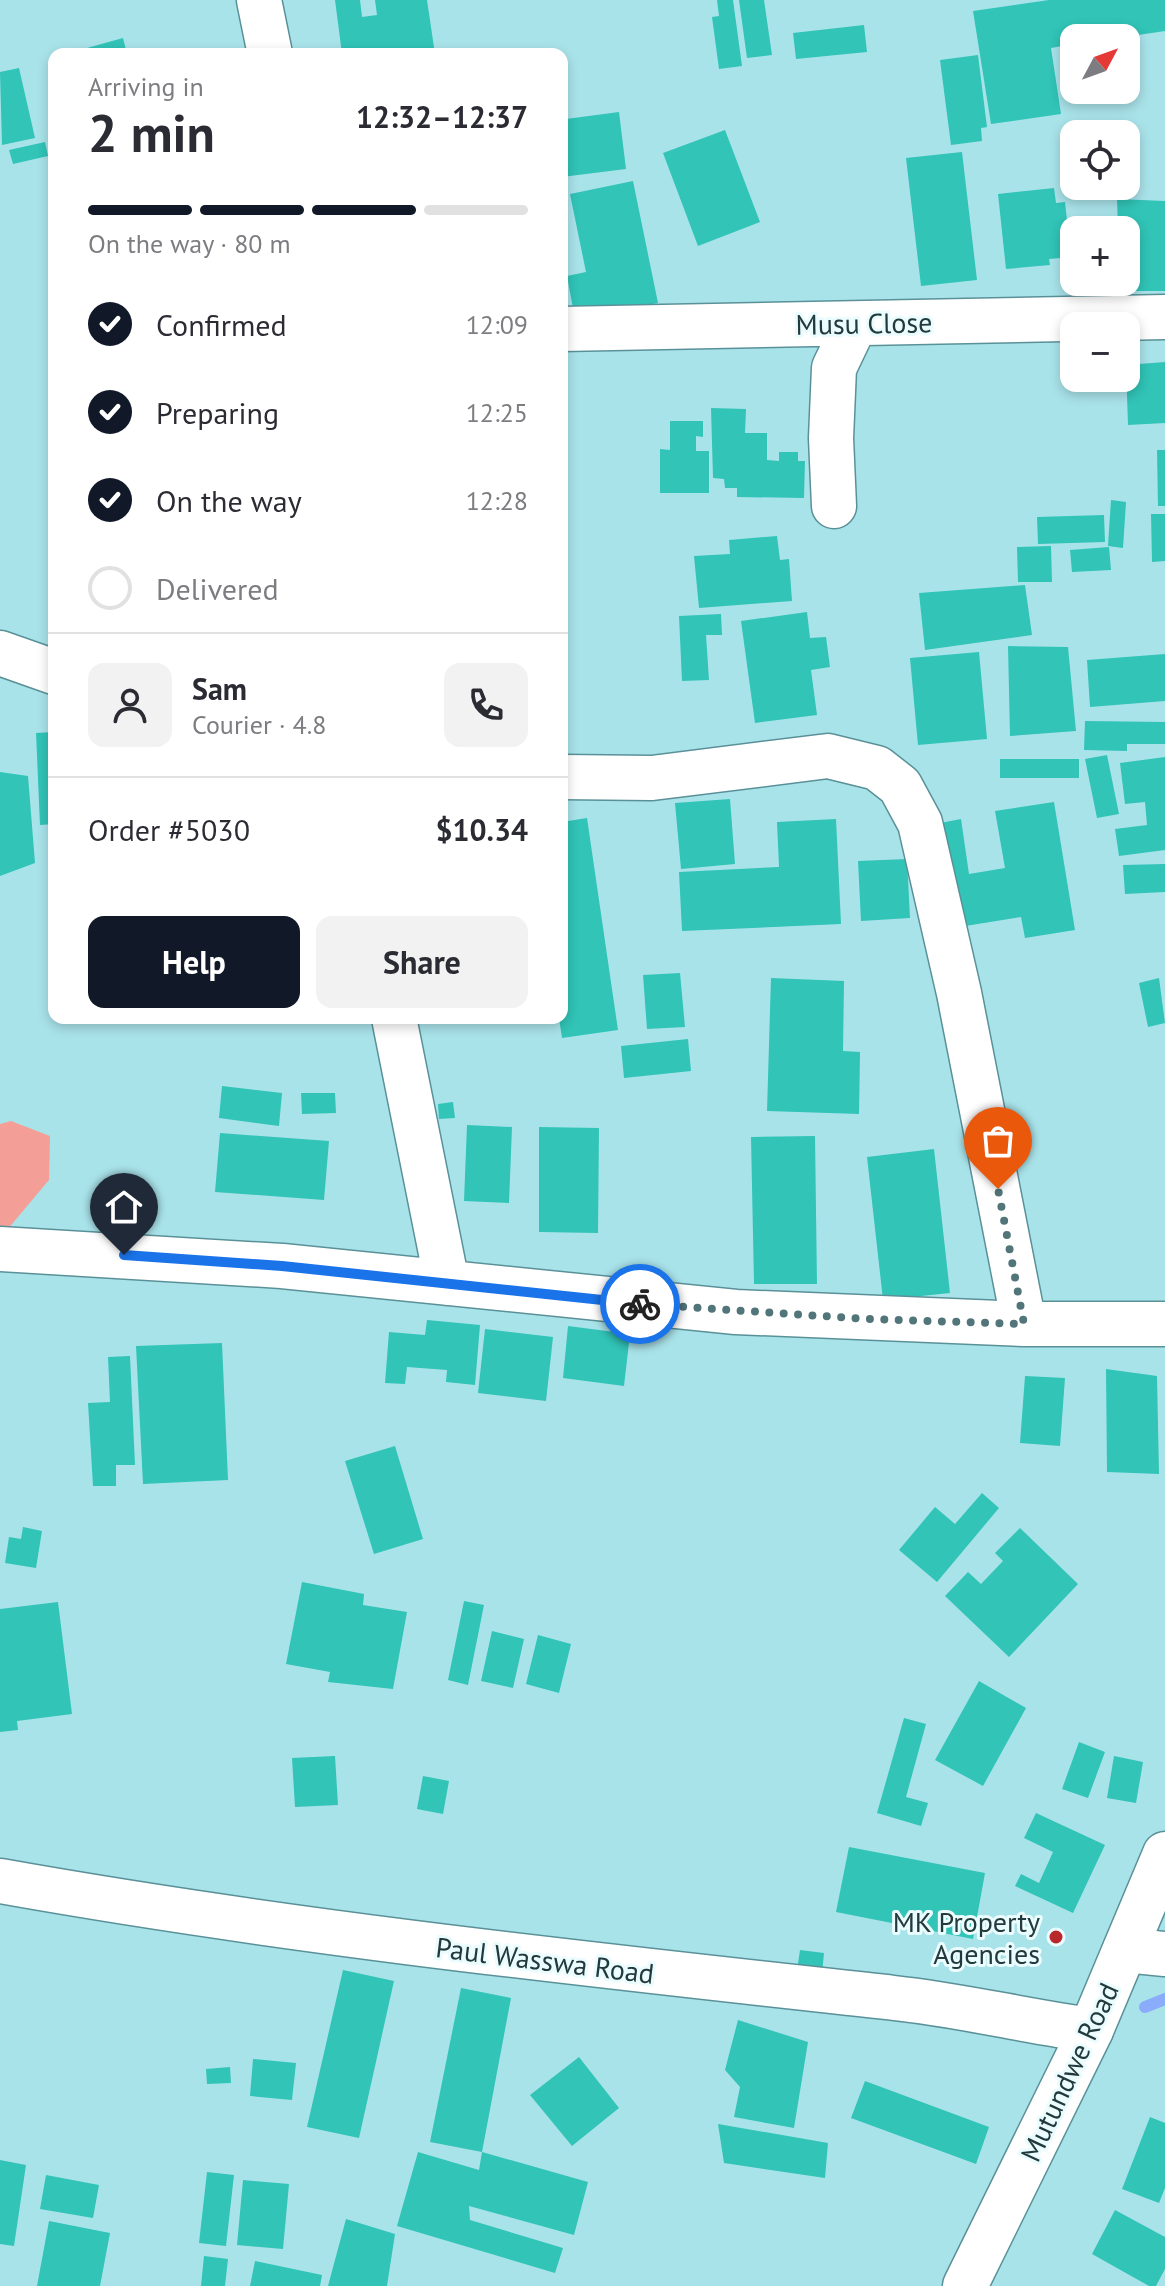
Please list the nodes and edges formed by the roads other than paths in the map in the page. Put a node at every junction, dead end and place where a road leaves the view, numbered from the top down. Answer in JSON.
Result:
{"nodes":[{"id":1,"x":259,"y":0,"type":"edge"},
{"id":2,"x":269,"y":48,"type":"edge"},
{"id":3,"x":1165,"y":317,"type":"edge"},
{"id":4,"x":855,"y":324,"type":"junction"},
{"id":5,"x":568,"y":329,"type":"edge"},
{"id":6,"x":834,"y":506,"type":"dead end"},
{"id":7,"x":0,"y":653,"type":"edge"},
{"id":8,"x":48,"y":670,"type":"edge"},
{"id":9,"x":568,"y":777,"type":"edge"},
{"id":10,"x":395,"y":1024,"type":"edge"},
{"id":11,"x":0,"y":1249,"type":"edge"},
{"id":12,"x":447,"y":1283,"type":"junction"},
{"id":13,"x":1024,"y":1324,"type":"junction"},
{"id":14,"x":1165,"y":1324,"type":"edge"},
{"id":15,"x":1165,"y":1854,"type":"edge"},
{"id":16,"x":0,"y":1881,"type":"edge"},
{"id":17,"x":1145,"y":1952,"type":"edge"},
{"id":18,"x":1091,"y":2030,"type":"junction"},
{"id":19,"x":965,"y":2286,"type":"edge"}],
"edges":[{"from":1,"to":2,"type":"street"},
{"from":3,"to":4,"type":"street","name":"Musu Close"},
{"from":4,"to":5,"type":"street","name":"Musu Close"},
{"from":4,"to":6,"type":"street"},
{"from":7,"to":8,"type":"street"},
{"from":9,"to":13,"type":"street"},
{"from":10,"to":12,"type":"street"},
{"from":11,"to":12,"type":"street"},
{"from":12,"to":13,"type":"street"},
{"from":13,"to":14,"type":"street"},
{"from":15,"to":17,"type":"street","name":"Mutundwe Road"},
{"from":16,"to":18,"type":"street","name":"Paul Wasswa Road"},
{"from":17,"to":18,"type":"street","name":"Mutundwe Road"},
{"from":18,"to":19,"type":"street","name":"Mutundwe Road"}]}
